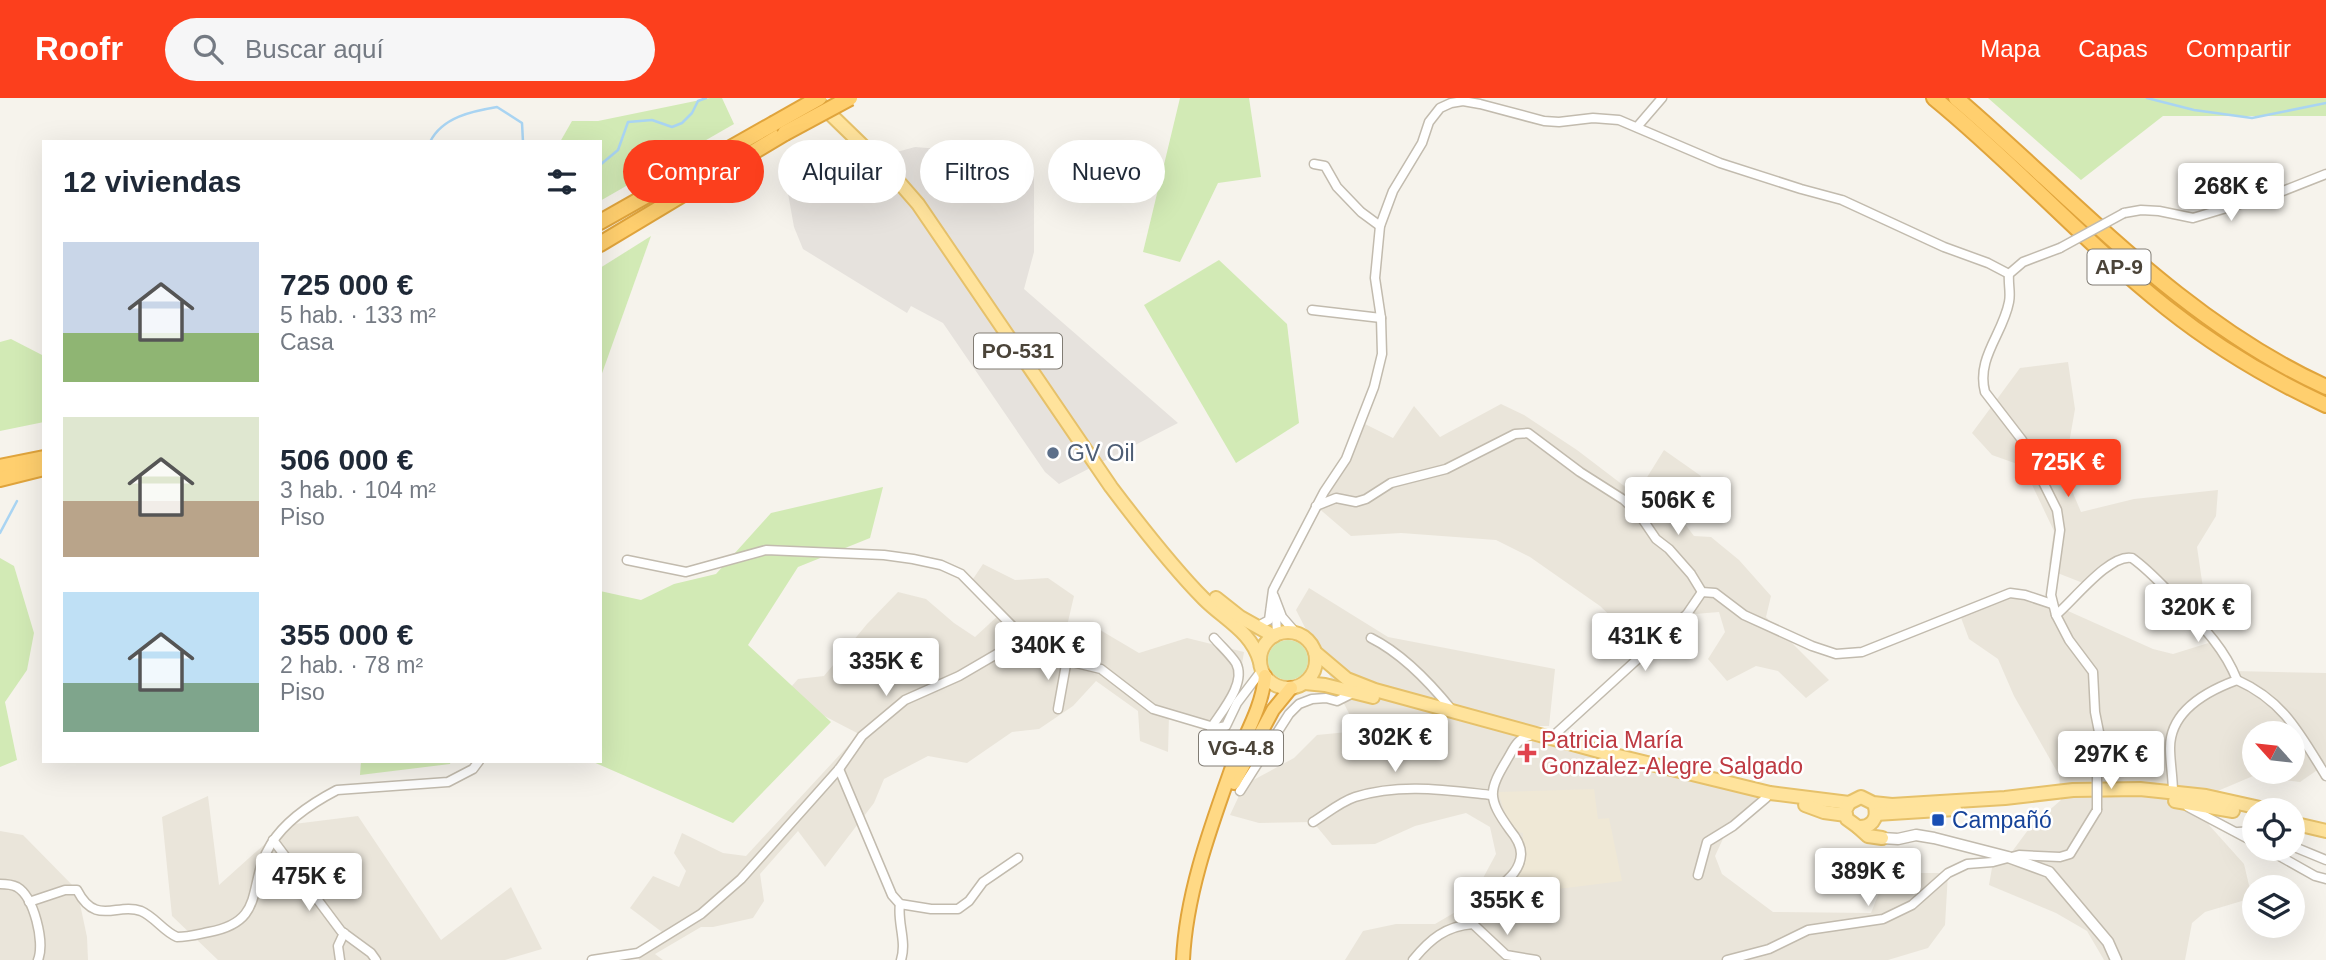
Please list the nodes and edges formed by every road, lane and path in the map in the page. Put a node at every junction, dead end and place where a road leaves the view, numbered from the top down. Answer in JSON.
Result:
{"nodes":[{"id":1,"x":812,"y":98,"type":"edge"},
{"id":2,"x":819,"y":98,"type":"edge"},
{"id":3,"x":850,"y":98,"type":"edge"},
{"id":4,"x":1661,"y":98,"type":"edge"},
{"id":5,"x":1934,"y":98,"type":"edge"},
{"id":6,"x":1956,"y":98,"type":"edge"},
{"id":7,"x":1637,"y":127,"type":"junction"},
{"id":8,"x":779,"y":129,"type":"junction"},
{"id":9,"x":1314,"y":164,"type":"dead end"},
{"id":10,"x":2326,"y":174,"type":"edge"},
{"id":11,"x":602,"y":221,"type":"edge"},
{"id":12,"x":1380,"y":226,"type":"junction"},
{"id":13,"x":602,"y":243,"type":"edge"},
{"id":14,"x":2009,"y":274,"type":"junction"},
{"id":15,"x":1312,"y":310,"type":"dead end"},
{"id":16,"x":1381,"y":318,"type":"junction"},
{"id":17,"x":2326,"y":387,"type":"edge"},
{"id":18,"x":2326,"y":405,"type":"edge"},
{"id":19,"x":42,"y":458,"type":"edge"},
{"id":20,"x":0,"y":467,"type":"edge"},
{"id":21,"x":42,"y":468,"type":"edge"},
{"id":22,"x":0,"y":479,"type":"edge"},
{"id":23,"x":1317,"y":506,"type":"junction"},
{"id":24,"x":627,"y":560,"type":"dead end"},
{"id":25,"x":1182,"y":573,"type":"junction"},
{"id":26,"x":1273,"y":590,"type":"junction"},
{"id":27,"x":1702,"y":593,"type":"junction"},
{"id":28,"x":2052,"y":604,"type":"junction"},
{"id":29,"x":1271,"y":609,"type":"junction"},
{"id":30,"x":2056,"y":615,"type":"junction"},
{"id":31,"x":1256,"y":627,"type":"junction"},
{"id":32,"x":1296,"y":633,"type":"junction"},
{"id":33,"x":1021,"y":635,"type":"junction"},
{"id":34,"x":1276,"y":635,"type":"junction"},
{"id":35,"x":1214,"y":638,"type":"dead end"},
{"id":36,"x":1371,"y":638,"type":"dead end"},
{"id":37,"x":1315,"y":652,"type":"junction"},
{"id":38,"x":1067,"y":659,"type":"junction"},
{"id":39,"x":1262,"y":669,"type":"junction"},
{"id":40,"x":2237,"y":680,"type":"junction"},
{"id":41,"x":1304,"y":683,"type":"junction"},
{"id":42,"x":1291,"y":688,"type":"junction"},
{"id":43,"x":1433,"y":688,"type":"junction"},
{"id":44,"x":1356,"y":692,"type":"junction"},
{"id":45,"x":1244,"y":696,"type":"junction"},
{"id":46,"x":1261,"y":700,"type":"junction"},
{"id":47,"x":1426,"y":705,"type":"junction"},
{"id":48,"x":1058,"y":709,"type":"dead end"},
{"id":49,"x":1454,"y":713,"type":"junction"},
{"id":50,"x":1211,"y":727,"type":"junction"},
{"id":51,"x":1558,"y":736,"type":"junction"},
{"id":52,"x":1515,"y":738,"type":"junction"},
{"id":53,"x":478,"y":763,"type":"edge"},
{"id":54,"x":839,"y":769,"type":"junction"},
{"id":55,"x":2326,"y":776,"type":"edge"},
{"id":56,"x":1240,"y":791,"type":"dead end"},
{"id":57,"x":1491,"y":794,"type":"junction"},
{"id":58,"x":2175,"y":797,"type":"junction"},
{"id":59,"x":1766,"y":798,"type":"junction"},
{"id":60,"x":2242,"y":804,"type":"edge"},
{"id":61,"x":1847,"y":810,"type":"junction"},
{"id":62,"x":2242,"y":812,"type":"edge"},
{"id":63,"x":1874,"y":813,"type":"junction"},
{"id":64,"x":2305,"y":818,"type":"edge"},
{"id":65,"x":1214,"y":821,"type":"junction"},
{"id":66,"x":1313,"y":822,"type":"dead end"},
{"id":67,"x":2326,"y":822,"type":"edge"},
{"id":68,"x":2305,"y":826,"type":"edge"},
{"id":69,"x":1858,"y":827,"type":"junction"},
{"id":70,"x":2326,"y":831,"type":"edge"},
{"id":71,"x":2238,"y":832,"type":"junction"},
{"id":72,"x":2242,"y":832,"type":"edge"},
{"id":73,"x":2242,"y":834,"type":"edge"},
{"id":74,"x":1882,"y":838,"type":"junction"},
{"id":75,"x":274,"y":840,"type":"junction"},
{"id":76,"x":2305,"y":851,"type":"edge"},
{"id":77,"x":2008,"y":857,"type":"junction"},
{"id":78,"x":1018,"y":858,"type":"dead end"},
{"id":79,"x":2326,"y":860,"type":"edge"},
{"id":80,"x":2288,"y":861,"type":"edge"},
{"id":81,"x":1698,"y":874,"type":"dead end"},
{"id":82,"x":2326,"y":879,"type":"edge"},
{"id":83,"x":0,"y":884,"type":"edge"},
{"id":84,"x":29,"y":902,"type":"junction"},
{"id":85,"x":900,"y":904,"type":"junction"},
{"id":86,"x":1474,"y":924,"type":"junction"},
{"id":87,"x":344,"y":933,"type":"junction"},
{"id":88,"x":38,"y":960,"type":"edge"},
{"id":89,"x":340,"y":960,"type":"edge"},
{"id":90,"x":376,"y":960,"type":"edge"},
{"id":91,"x":592,"y":960,"type":"edge"},
{"id":92,"x":901,"y":960,"type":"edge"},
{"id":93,"x":1183,"y":960,"type":"edge"},
{"id":94,"x":1413,"y":960,"type":"edge"},
{"id":95,"x":1536,"y":960,"type":"edge"},
{"id":96,"x":1727,"y":960,"type":"edge"},
{"id":97,"x":2116,"y":960,"type":"edge"}],
"edges":[{"from":1,"to":25,"type":"main road","number":"PO-531"},
{"from":2,"to":8,"type":"highway","bridge":true},
{"from":3,"to":8,"type":"highway","bridge":true},
{"from":4,"to":7,"type":"street"},
{"from":5,"to":18,"type":"highway","number":"AP-9"},
{"from":6,"to":17,"type":"highway","number":"AP-9"},
{"from":7,"to":12,"type":"street"},
{"from":7,"to":14,"type":"street"},
{"from":8,"to":11,"type":"highway"},
{"from":8,"to":13,"type":"highway"},
{"from":9,"to":12,"type":"street"},
{"from":10,"to":14,"type":"street","bridge":true},
{"from":12,"to":16,"type":"street"},
{"from":14,"to":28,"type":"street"},
{"from":15,"to":16,"type":"street"},
{"from":16,"to":23,"type":"street"},
{"from":19,"to":20,"type":"highway"},
{"from":21,"to":22,"type":"highway"},
{"from":23,"to":26,"type":"street"},
{"from":23,"to":27,"type":"street"},
{"from":24,"to":33,"type":"street"},
{"from":25,"to":31,"type":"main road","number":"PO-531"},
{"from":25,"to":39,"type":"main road","number":"PO-531"},
{"from":26,"to":29,"type":"street"},
{"from":26,"to":32,"type":"street"},
{"from":27,"to":28,"type":"street"},
{"from":27,"to":51,"type":"street"},
{"from":28,"to":30,"type":"street"},
{"from":29,"to":31,"type":"street"},
{"from":29,"to":34,"type":"street"},
{"from":30,"to":40,"type":"street"},
{"from":30,"to":77,"type":"street","bridge":true},
{"from":31,"to":34,"type":"main road","number":"PO-531"},
{"from":32,"to":34,"type":"main road","number":"PO-531"},
{"from":32,"to":37,"type":"main road"},
{"from":33,"to":38,"type":"street"},
{"from":33,"to":54,"type":"street"},
{"from":34,"to":39,"type":"main road"},
{"from":35,"to":50,"type":"street"},
{"from":36,"to":43,"type":"street"},
{"from":37,"to":41,"type":"main road"},
{"from":37,"to":47,"type":"main road"},
{"from":38,"to":48,"type":"street"},
{"from":38,"to":50,"type":"street"},
{"from":39,"to":42,"type":"main road"},
{"from":39,"to":45,"type":"street"},
{"from":39,"to":46,"type":"highway","number":"VG-4.8"},
{"from":40,"to":55,"type":"street"},
{"from":40,"to":58,"type":"street"},
{"from":41,"to":42,"type":"main road"},
{"from":41,"to":44,"type":"main road"},
{"from":42,"to":65,"type":"highway","number":"VG-4.8"},
{"from":43,"to":47,"type":"street"},
{"from":43,"to":49,"type":"street"},
{"from":44,"to":52,"type":"main road"},
{"from":44,"to":56,"type":"street"},
{"from":45,"to":46,"type":"street"},
{"from":45,"to":50,"type":"street"},
{"from":46,"to":65,"type":"highway","number":"VG-4.8"},
{"from":47,"to":49,"type":"main road"},
{"from":49,"to":51,"type":"main road"},
{"from":51,"to":61,"type":"main road"},
{"from":52,"to":57,"type":"street"},
{"from":52,"to":59,"type":"main road"},
{"from":53,"to":75,"type":"street"},
{"from":54,"to":85,"type":"street"},
{"from":54,"to":91,"type":"street"},
{"from":57,"to":66,"type":"street"},
{"from":57,"to":86,"type":"street"},
{"from":58,"to":60,"type":"main road"},
{"from":58,"to":62,"type":"main road"},
{"from":58,"to":63,"type":"main road"},
{"from":58,"to":71,"type":"street"},
{"from":59,"to":61,"type":"main road"},
{"from":59,"to":81,"type":"street"},
{"from":61,"to":63,"type":"main road"},
{"from":61,"to":69,"type":"main road"},
{"from":63,"to":69,"type":"main road"},
{"from":63,"to":74,"type":"main road"},
{"from":64,"to":67,"type":"main road"},
{"from":65,"to":93,"type":"highway","number":"VG-4.8"},
{"from":68,"to":70,"type":"main road"},
{"from":69,"to":74,"type":"main road"},
{"from":71,"to":72,"type":"street"},
{"from":71,"to":73,"type":"street"},
{"from":74,"to":77,"type":"street"},
{"from":75,"to":84,"type":"street"},
{"from":75,"to":87,"type":"street"},
{"from":76,"to":79,"type":"street"},
{"from":77,"to":96,"type":"street"},
{"from":77,"to":97,"type":"street"},
{"from":78,"to":85,"type":"street"},
{"from":80,"to":82,"type":"street"},
{"from":83,"to":84,"type":"street"},
{"from":84,"to":88,"type":"street"},
{"from":85,"to":92,"type":"street"},
{"from":86,"to":94,"type":"street"},
{"from":86,"to":95,"type":"street"},
{"from":87,"to":89,"type":"street"},
{"from":87,"to":90,"type":"street"}]}
